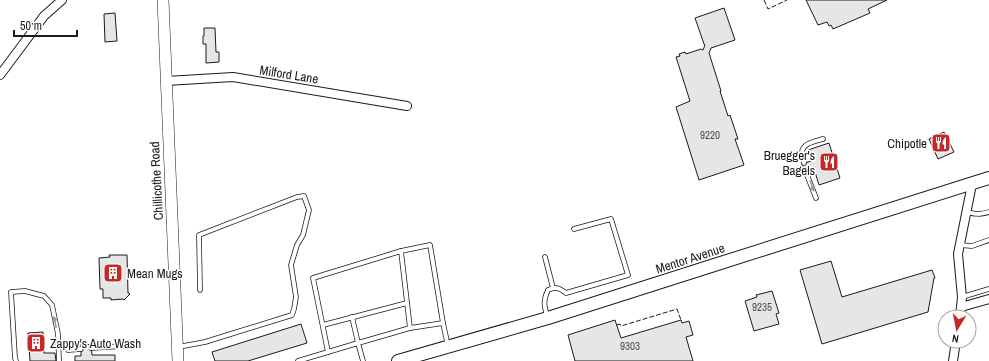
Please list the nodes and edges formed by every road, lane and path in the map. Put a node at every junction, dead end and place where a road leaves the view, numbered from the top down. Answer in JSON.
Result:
{"nodes":[{"id":1,"x":62,"y":0,"type":"edge"},
{"id":2,"x":163,"y":0,"type":"edge"},
{"id":3,"x":1,"y":70,"type":"edge"},
{"id":4,"x":166,"y":81,"type":"junction"},
{"id":5,"x":407,"y":106,"type":"dead end"},
{"id":6,"x":823,"y":139,"type":"dead end"},
{"id":7,"x":804,"y":163,"type":"dead end"},
{"id":8,"x":807,"y":175,"type":"dead end"},
{"id":9,"x":989,"y":178,"type":"edge"},
{"id":10,"x":972,"y":184,"type":"junction"},
{"id":11,"x":816,"y":198,"type":"dead end"},
{"id":12,"x":966,"y":212,"type":"junction"},
{"id":13,"x":989,"y":212,"type":"edge"},
{"id":14,"x":574,"y":229,"type":"dead end"},
{"id":15,"x":989,"y":240,"type":"edge"},
{"id":16,"x":959,"y":245,"type":"junction"},
{"id":17,"x":401,"y":251,"type":"junction"},
{"id":18,"x":545,"y":257,"type":"dead end"},
{"id":19,"x":553,"y":288,"type":"junction"},
{"id":20,"x":989,"y":289,"type":"edge"},
{"id":21,"x":200,"y":290,"type":"dead end"},
{"id":22,"x":962,"y":297,"type":"junction"},
{"id":23,"x":989,"y":299,"type":"edge"},
{"id":24,"x":407,"y":303,"type":"junction"},
{"id":25,"x":962,"y":307,"type":"joint"},
{"id":26,"x":352,"y":317,"type":"junction"},
{"id":27,"x":548,"y":318,"type":"junction"},
{"id":28,"x":443,"y":323,"type":"junction"},
{"id":29,"x":323,"y":325,"type":"junction"},
{"id":30,"x":410,"y":328,"type":"junction"},
{"id":31,"x":358,"y":342,"type":"junction"},
{"id":32,"x":123,"y":346,"type":"dead end"},
{"id":33,"x":448,"y":346,"type":"junction"},
{"id":34,"x":178,"y":347,"type":"junction"},
{"id":35,"x":91,"y":348,"type":"dead end"},
{"id":36,"x":81,"y":349,"type":"dead end"},
{"id":37,"x":955,"y":349,"type":"edge"},
{"id":38,"x":68,"y":350,"type":"dead end"},
{"id":39,"x":328,"y":352,"type":"junction"},
{"id":40,"x":308,"y":360,"type":"edge"},
{"id":41,"x":16,"y":361,"type":"edge"},
{"id":42,"x":59,"y":361,"type":"edge"},
{"id":43,"x":178,"y":361,"type":"edge"},
{"id":44,"x":298,"y":361,"type":"edge"},
{"id":45,"x":363,"y":361,"type":"edge"},
{"id":46,"x":398,"y":361,"type":"edge"},
{"id":47,"x":953,"y":361,"type":"edge"}],
"edges":[{"from":1,"to":3,"type":"street"},
{"from":2,"to":4,"type":"street","name":"Chillicothe Road"},
{"from":4,"to":5,"type":"street","name":"Milford Lane"},
{"from":4,"to":34,"type":"street","name":"Chillicothe Road"},
{"from":6,"to":7,"type":"lane"},
{"from":8,"to":11,"type":"lane","one_way":true},
{"from":9,"to":10,"type":"main road","name":"Mentor Avenue"},
{"from":10,"to":12,"type":"street"},
{"from":10,"to":27,"type":"main road","name":"Mentor Avenue"},
{"from":12,"to":13,"type":"lane"},
{"from":12,"to":16,"type":"street"},
{"from":14,"to":19,"type":"lane"},
{"from":15,"to":16,"type":"lane"},
{"from":16,"to":22,"type":"street"},
{"from":17,"to":24,"type":"lane"},
{"from":17,"to":28,"type":"lane"},
{"from":17,"to":29,"type":"lane"},
{"from":18,"to":19,"type":"lane"},
{"from":19,"to":27,"type":"lane"},
{"from":20,"to":22,"type":"lane"},
{"from":21,"to":34,"type":"lane"},
{"from":22,"to":25,"type":"street"},
{"from":23,"to":25,"type":"street"},
{"from":24,"to":26,"type":"lane"},
{"from":24,"to":30,"type":"lane"},
{"from":26,"to":29,"type":"lane"},
{"from":26,"to":31,"type":"lane"},
{"from":27,"to":33,"type":"main road","name":"Mentor Avenue"},
{"from":28,"to":30,"type":"lane"},
{"from":28,"to":33,"type":"lane"},
{"from":29,"to":39,"type":"lane"},
{"from":30,"to":31,"type":"lane"},
{"from":31,"to":39,"type":"lane"},
{"from":31,"to":45,"type":"lane"},
{"from":32,"to":35,"type":"lane"},
{"from":33,"to":46,"type":"main road","name":"Mentor Avenue"},
{"from":34,"to":43,"type":"street","name":"Chillicothe Road"},
{"from":36,"to":38,"type":"lane"},
{"from":37,"to":47,"type":"street"},
{"from":39,"to":40,"type":"lane"},
{"from":40,"to":44,"type":"lane"},
{"from":42,"to":41,"type":"lane","one_way":true}]}
